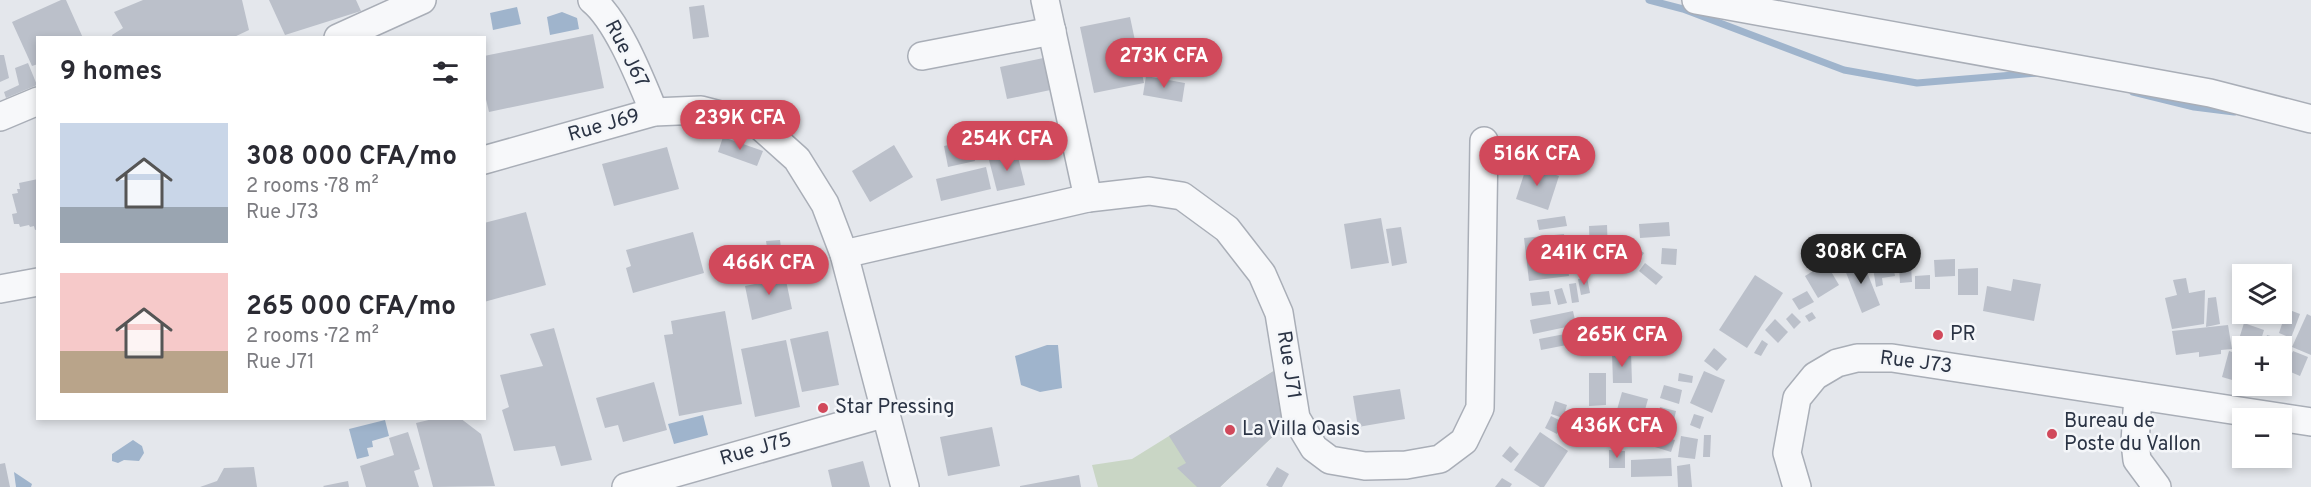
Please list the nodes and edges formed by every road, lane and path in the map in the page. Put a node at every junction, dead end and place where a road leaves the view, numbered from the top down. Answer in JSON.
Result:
{"nodes":[{"id":1,"x":422,"y":0,"type":"edge"},
{"id":2,"x":592,"y":0,"type":"edge"},
{"id":3,"x":1696,"y":0,"type":"edge"},
{"id":4,"x":1051,"y":9,"type":"edge"},
{"id":5,"x":342,"y":36,"type":"edge"},
{"id":6,"x":922,"y":56,"type":"dead end"},
{"id":7,"x":36,"y":102,"type":"edge"},
{"id":8,"x":654,"y":112,"type":"junction"},
{"id":9,"x":0,"y":117,"type":"edge"},
{"id":10,"x":2311,"y":119,"type":"edge"},
{"id":11,"x":1484,"y":141,"type":"dead end"},
{"id":12,"x":486,"y":159,"type":"edge"},
{"id":13,"x":1088,"y":198,"type":"junction"},
{"id":14,"x":844,"y":254,"type":"junction"},
{"id":15,"x":36,"y":282,"type":"edge"},
{"id":16,"x":0,"y":289,"type":"edge"},
{"id":17,"x":2138,"y":396,"type":"junction"},
{"id":18,"x":886,"y":413,"type":"junction"},
{"id":19,"x":2311,"y":422,"type":"edge"},
{"id":20,"x":626,"y":487,"type":"edge"},
{"id":21,"x":905,"y":487,"type":"edge"},
{"id":22,"x":1797,"y":487,"type":"edge"},
{"id":23,"x":2157,"y":487,"type":"edge"}],
"edges":[{"from":1,"to":5,"type":"street"},
{"from":2,"to":8,"type":"street","name":"Rue J67"},
{"from":3,"to":10,"type":"street"},
{"from":4,"to":6,"type":"street"},
{"from":4,"to":13,"type":"street"},
{"from":7,"to":9,"type":"street"},
{"from":8,"to":12,"type":"street","name":"Rue J69"},
{"from":8,"to":14,"type":"street","name":"Rue J69"},
{"from":11,"to":13,"type":"street","name":"Rue J71"},
{"from":13,"to":14,"type":"street","name":"Rue J71"},
{"from":14,"to":18,"type":"street","name":"Rue J69"},
{"from":15,"to":16,"type":"street"},
{"from":17,"to":19,"type":"street","name":"Rue J73"},
{"from":17,"to":22,"type":"street","name":"Rue J73"},
{"from":17,"to":23,"type":"street"},
{"from":18,"to":20,"type":"street","name":"Rue J75"},
{"from":18,"to":21,"type":"street","name":"Rue J69"}]}
